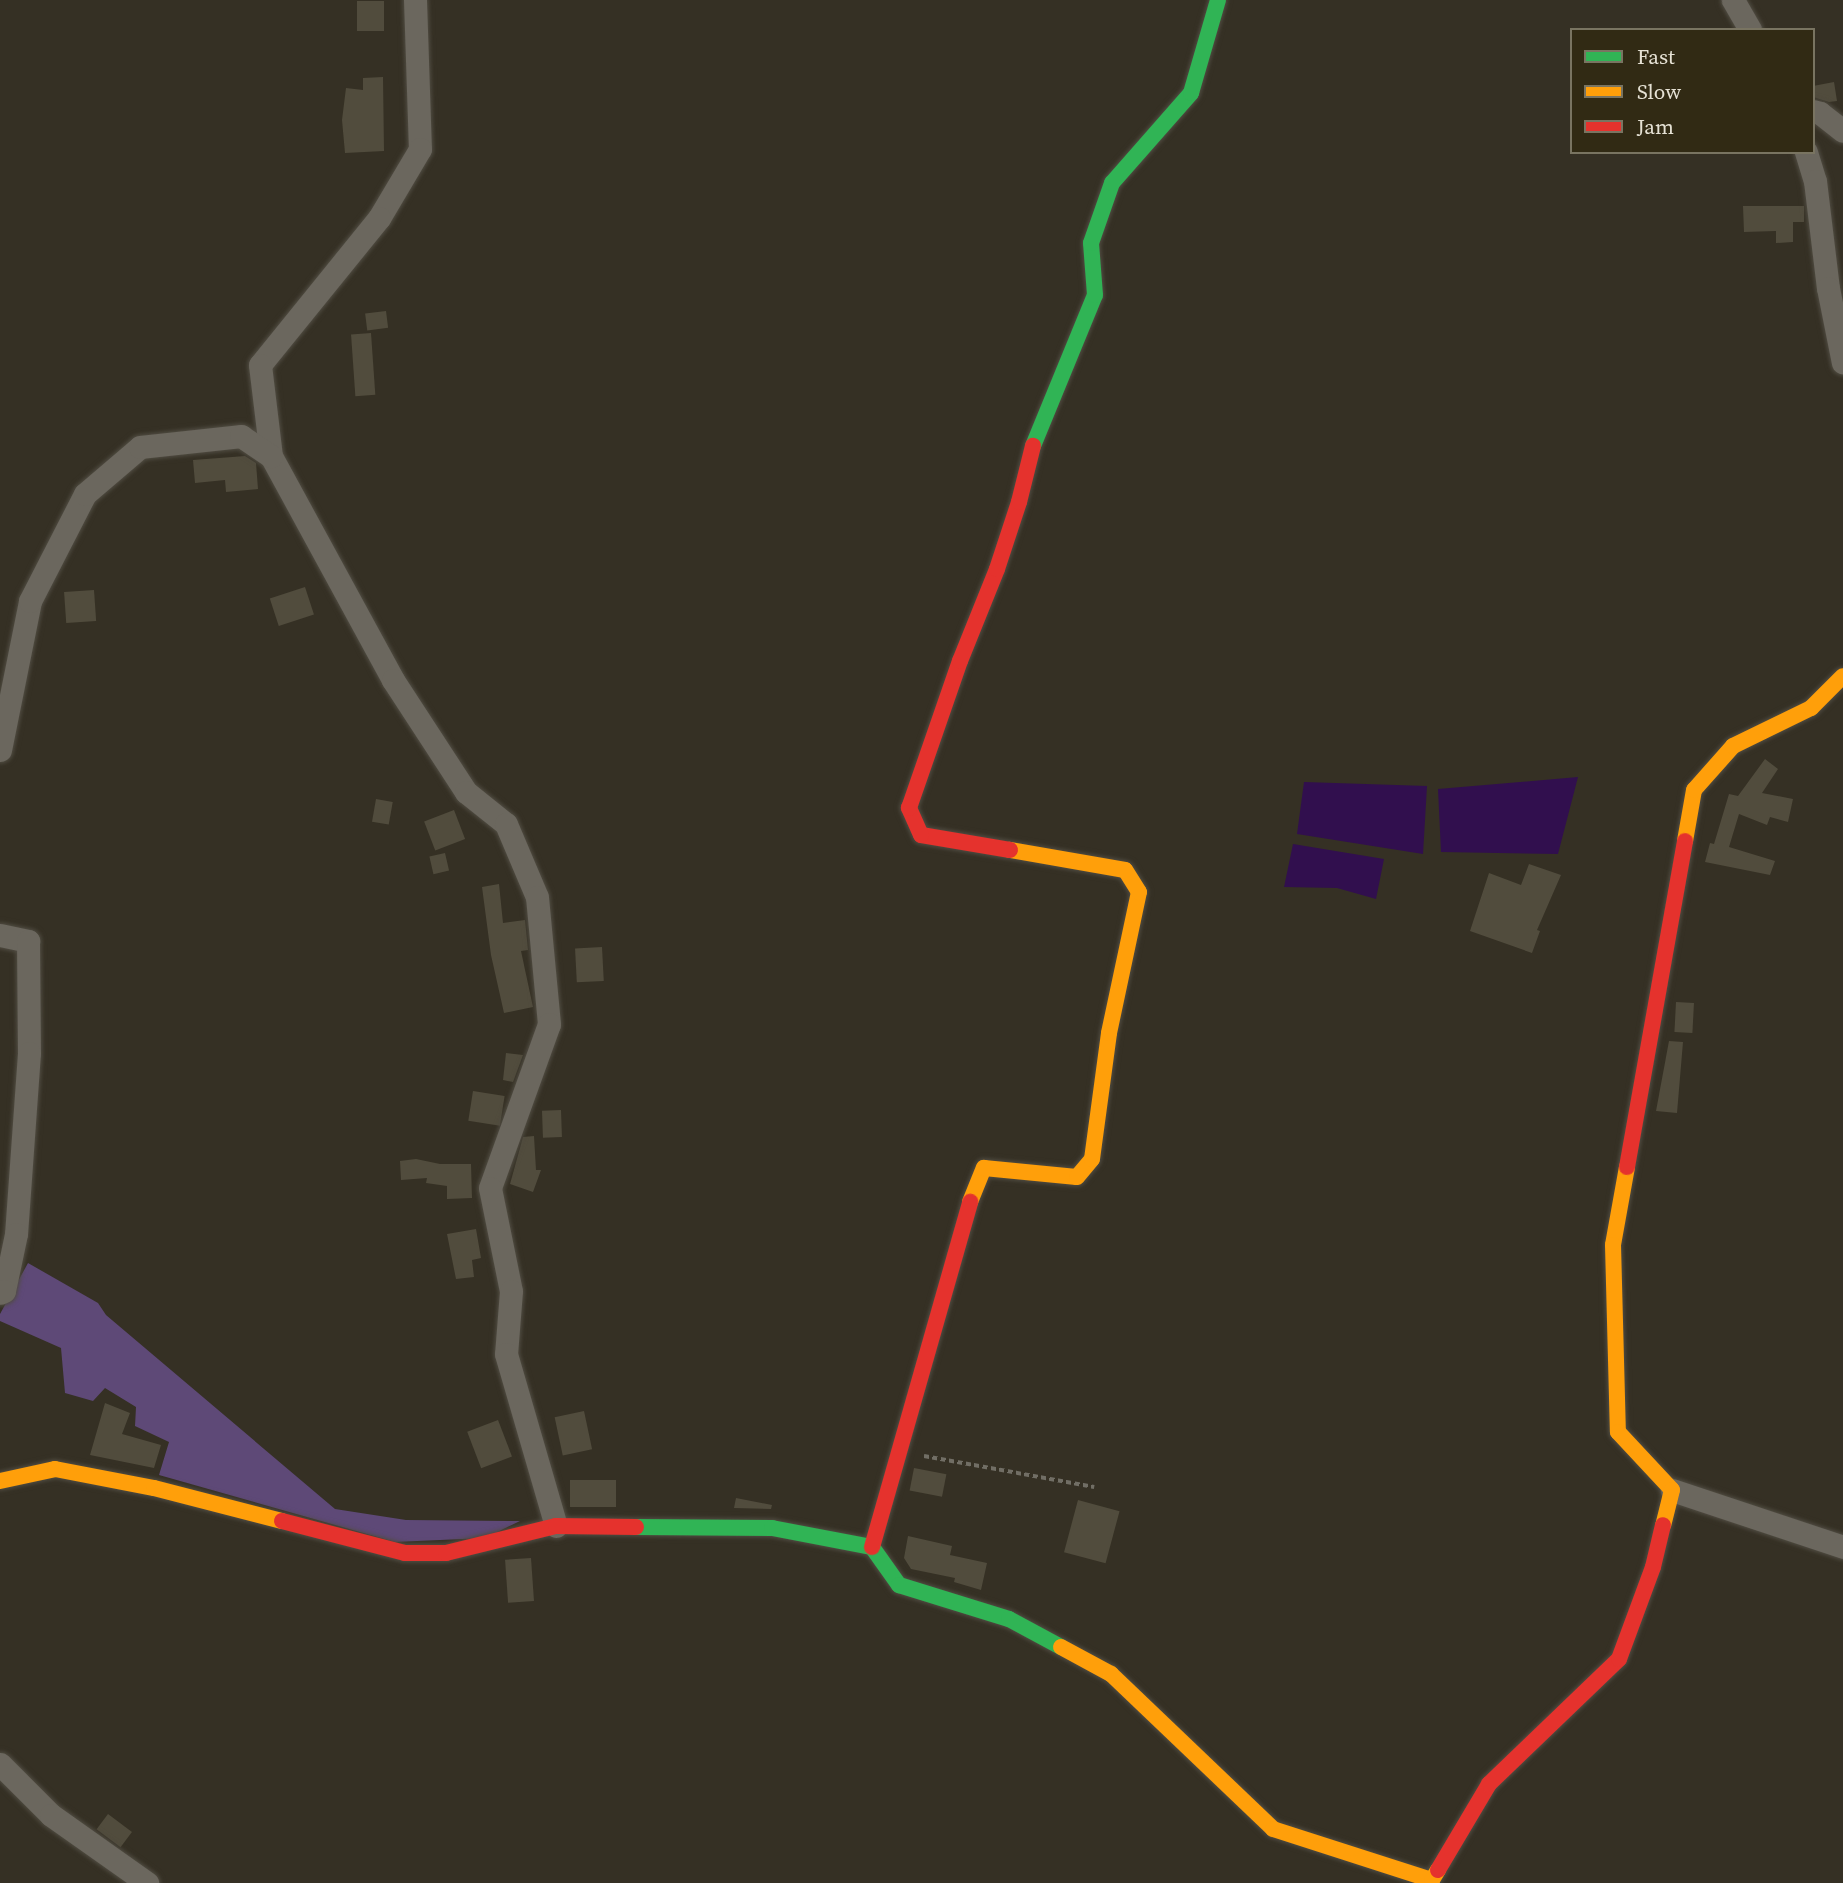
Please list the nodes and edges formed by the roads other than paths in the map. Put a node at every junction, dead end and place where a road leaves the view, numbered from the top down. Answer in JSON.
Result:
{"nodes":[{"id":1,"x":415,"y":0,"type":"edge"},
{"id":2,"x":1218,"y":0,"type":"edge"},
{"id":3,"x":1733,"y":0,"type":"edge"},
{"id":4,"x":1749,"y":28,"type":"edge"},
{"id":5,"x":1815,"y":112,"type":"edge"},
{"id":6,"x":1843,"y":131,"type":"edge"},
{"id":7,"x":1807,"y":154,"type":"edge"},
{"id":8,"x":1843,"y":363,"type":"edge"},
{"id":9,"x":271,"y":456,"type":"junction"},
{"id":10,"x":1843,"y":676,"type":"edge"},
{"id":11,"x":0,"y":750,"type":"edge"},
{"id":12,"x":0,"y":935,"type":"edge"},
{"id":13,"x":0,"y":1293,"type":"edge"},
{"id":14,"x":0,"y":1480,"type":"edge"},
{"id":15,"x":1672,"y":1490,"type":"junction"},
{"id":16,"x":556,"y":1526,"type":"junction"},
{"id":17,"x":872,"y":1547,"type":"junction"},
{"id":18,"x":1843,"y":1547,"type":"edge"},
{"id":19,"x":0,"y":1764,"type":"edge"},
{"id":20,"x":1433,"y":1882,"type":"edge"},
{"id":21,"x":147,"y":1883,"type":"edge"}],
"edges":[{"from":1,"to":9,"type":"street"},
{"from":2,"to":17,"type":"street"},
{"from":3,"to":4,"type":"street"},
{"from":5,"to":6,"type":"street"},
{"from":7,"to":8,"type":"street"},
{"from":9,"to":11,"type":"street"},
{"from":9,"to":16,"type":"street"},
{"from":10,"to":15,"type":"street"},
{"from":12,"to":13,"type":"street"},
{"from":14,"to":16,"type":"street"},
{"from":15,"to":18,"type":"street"},
{"from":15,"to":20,"type":"street"},
{"from":16,"to":17,"type":"street"},
{"from":17,"to":20,"type":"street"},
{"from":19,"to":21,"type":"street"}]}
